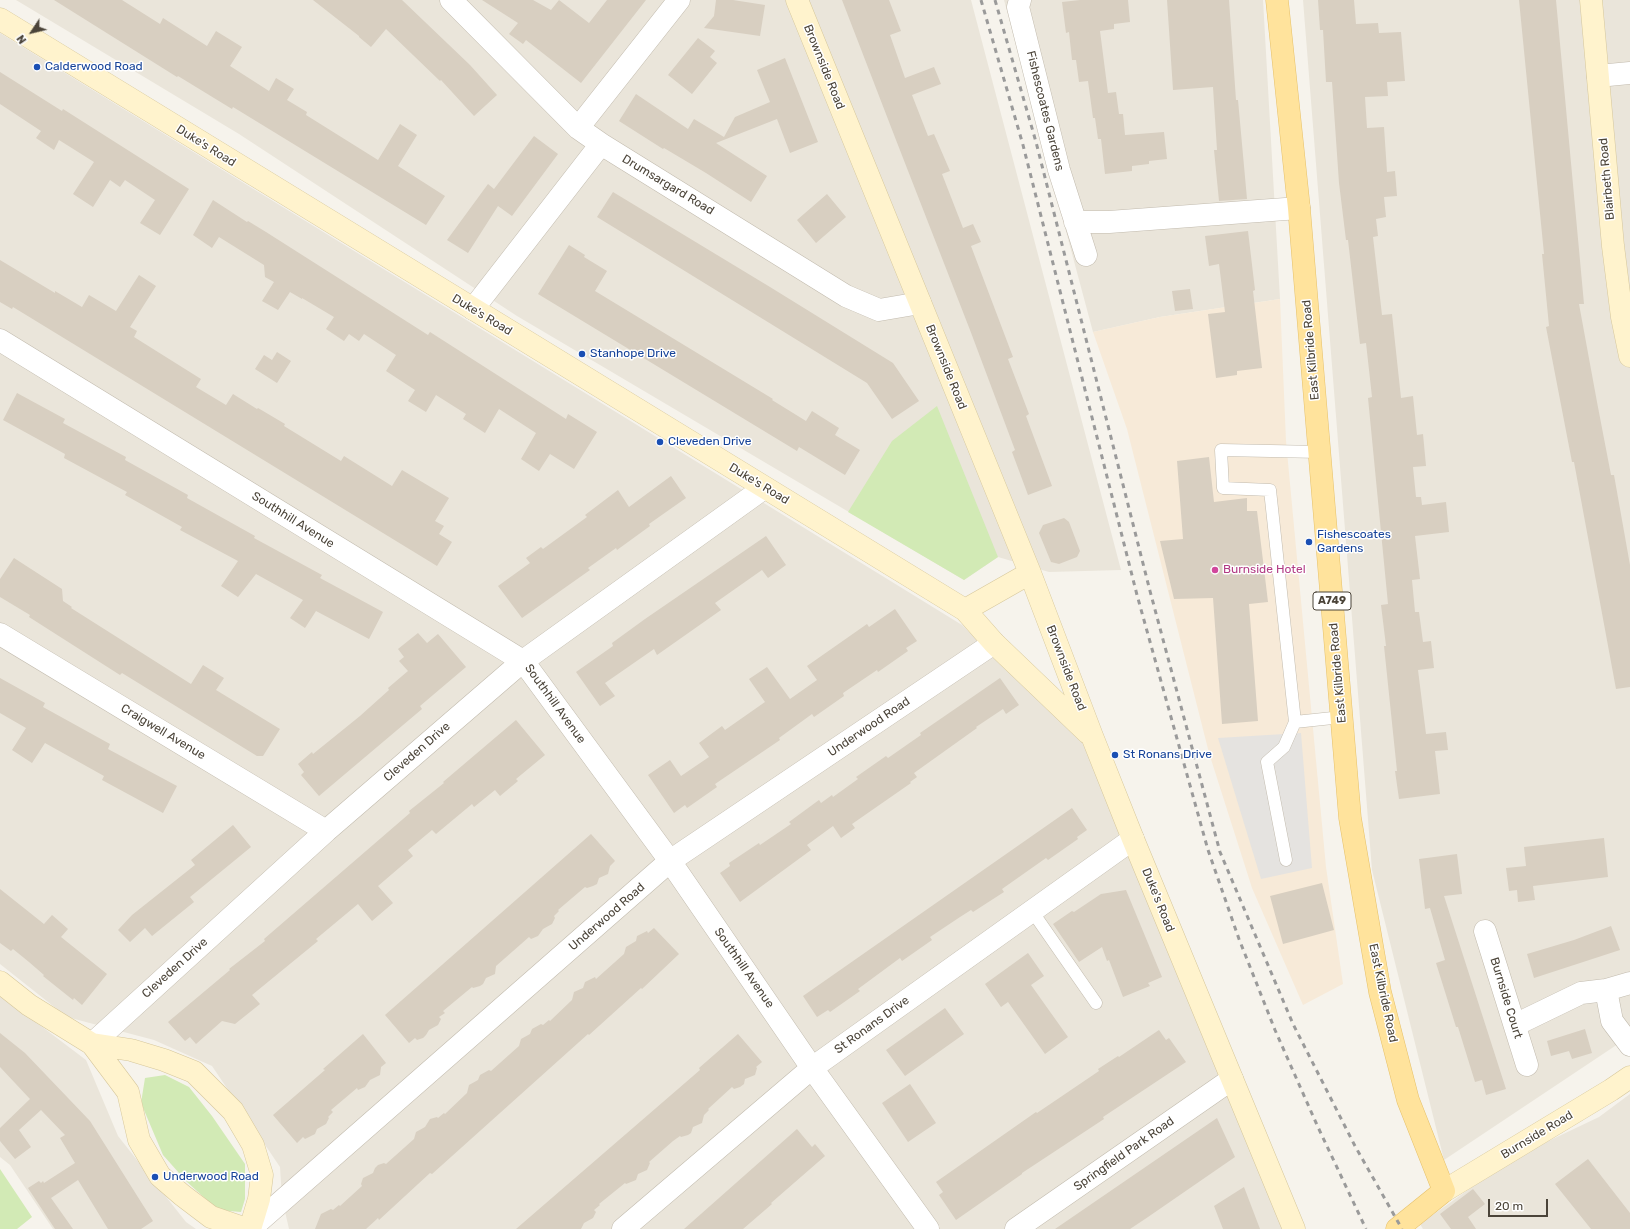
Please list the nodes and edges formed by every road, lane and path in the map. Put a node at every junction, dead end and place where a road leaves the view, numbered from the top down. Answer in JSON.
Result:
{"nodes":[{"id":1,"x":451,"y":0,"type":"edge"},
{"id":2,"x":680,"y":0,"type":"edge"},
{"id":3,"x":797,"y":0,"type":"edge"},
{"id":4,"x":1020,"y":0,"type":"edge"},
{"id":5,"x":1277,"y":0,"type":"edge"},
{"id":6,"x":1591,"y":0,"type":"edge"},
{"id":7,"x":0,"y":20,"type":"edge"},
{"id":8,"x":1630,"y":74,"type":"edge"},
{"id":9,"x":1598,"y":76,"type":"junction"},
{"id":10,"x":578,"y":128,"type":"junction"},
{"id":11,"x":601,"y":144,"type":"junction"},
{"id":12,"x":1299,"y":208,"type":"junction"},
{"id":13,"x":1075,"y":222,"type":"junction"},
{"id":14,"x":1086,"y":255,"type":"dead end"},
{"id":15,"x":920,"y":303,"type":"junction"},
{"id":16,"x":473,"y":310,"type":"junction"},
{"id":17,"x":1626,"y":317,"type":"edge"},
{"id":18,"x":0,"y":340,"type":"edge"},
{"id":19,"x":1630,"y":356,"type":"edge"},
{"id":20,"x":1320,"y":452,"type":"junction"},
{"id":21,"x":764,"y":488,"type":"junction"},
{"id":22,"x":1030,"y":573,"type":"junction"},
{"id":23,"x":965,"y":610,"type":"junction"},
{"id":24,"x":0,"y":634,"type":"edge"},
{"id":25,"x":994,"y":643,"type":"junction"},
{"id":26,"x":524,"y":661,"type":"junction"},
{"id":27,"x":1342,"y":717,"type":"junction"},
{"id":28,"x":1295,"y":722,"type":"junction"},
{"id":29,"x":1092,"y":736,"type":"junction"},
{"id":30,"x":326,"y":831,"type":"junction"},
{"id":31,"x":1133,"y":838,"type":"junction"},
{"id":32,"x":1286,"y":860,"type":"dead end"},
{"id":33,"x":670,"y":862,"type":"junction"},
{"id":34,"x":1032,"y":911,"type":"junction"},
{"id":35,"x":1485,"y":931,"type":"dead end"},
{"id":36,"x":0,"y":982,"type":"edge"},
{"id":37,"x":1630,"y":983,"type":"edge"},
{"id":38,"x":1606,"y":990,"type":"junction"},
{"id":39,"x":1096,"y":1003,"type":"dead end"},
{"id":40,"x":1515,"y":1025,"type":"junction"},
{"id":41,"x":92,"y":1044,"type":"junction"},
{"id":42,"x":1630,"y":1045,"type":"edge"},
{"id":43,"x":1527,"y":1065,"type":"dead end"},
{"id":44,"x":812,"y":1068,"type":"junction"},
{"id":45,"x":1630,"y":1077,"type":"edge"},
{"id":46,"x":1232,"y":1079,"type":"junction"},
{"id":47,"x":1444,"y":1191,"type":"junction"},
{"id":48,"x":246,"y":1229,"type":"edge"},
{"id":49,"x":250,"y":1229,"type":"edge"},
{"id":50,"x":623,"y":1229,"type":"edge"},
{"id":51,"x":928,"y":1229,"type":"edge"},
{"id":52,"x":1016,"y":1229,"type":"edge"},
{"id":53,"x":1294,"y":1229,"type":"edge"},
{"id":54,"x":1397,"y":1229,"type":"edge"}],
"edges":[{"from":1,"to":10,"type":"street","name":"Drumsargard Road"},
{"from":2,"to":10,"type":"street"},
{"from":3,"to":15,"type":"main road","name":"Brownside Road"},
{"from":4,"to":13,"type":"street","name":"Fishescoates Gardens"},
{"from":5,"to":12,"type":"main road","name":"East Kilbride Road","number":"A749"},
{"from":6,"to":9,"type":"main road","name":"Blairbeth Road"},
{"from":7,"to":16,"type":"main road","name":"Duke's Road"},
{"from":8,"to":9,"type":"street"},
{"from":9,"to":17,"type":"main road","name":"Blairbeth Road"},
{"from":10,"to":11,"type":"street","name":"Drumsargard Road"},
{"from":11,"to":15,"type":"street","name":"Drumsargard Road"},
{"from":11,"to":16,"type":"street"},
{"from":12,"to":13,"type":"street"},
{"from":12,"to":20,"type":"main road","name":"East Kilbride Road","number":"A749"},
{"from":13,"to":14,"type":"street","name":"Fishescoates Gardens"},
{"from":15,"to":22,"type":"main road","name":"Brownside Road"},
{"from":16,"to":21,"type":"main road","name":"Duke's Road"},
{"from":17,"to":19,"type":"main road","name":"Blairbeth Road"},
{"from":18,"to":26,"type":"street","name":"Southhill Avenue"},
{"from":20,"to":27,"type":"main road","name":"East Kilbride Road","number":"A749"},
{"from":20,"to":28,"type":"lane"},
{"from":21,"to":23,"type":"main road","name":"Duke's Road"},
{"from":21,"to":26,"type":"street","name":"Cleveden Drive"},
{"from":22,"to":23,"type":"main road"},
{"from":22,"to":29,"type":"main road","name":"Brownside Road"},
{"from":23,"to":25,"type":"main road","name":"Duke's Road"},
{"from":24,"to":30,"type":"street","name":"Craigwell Avenue"},
{"from":25,"to":29,"type":"main road","name":"Duke's Road"},
{"from":25,"to":33,"type":"street","name":"Underwood Road"},
{"from":26,"to":30,"type":"street","name":"Cleveden Drive"},
{"from":26,"to":33,"type":"street","name":"Southhill Avenue"},
{"from":27,"to":28,"type":"lane"},
{"from":27,"to":47,"type":"main road","name":"East Kilbride Road","number":"A749"},
{"from":28,"to":32,"type":"lane"},
{"from":29,"to":31,"type":"main road","name":"Duke's Road"},
{"from":30,"to":41,"type":"street","name":"Cleveden Drive"},
{"from":31,"to":34,"type":"street","name":"St Ronans Drive"},
{"from":31,"to":46,"type":"main road","name":"Duke's Road"},
{"from":33,"to":44,"type":"street","name":"Southhill Avenue"},
{"from":33,"to":49,"type":"street","name":"Underwood Road"},
{"from":34,"to":39,"type":"lane"},
{"from":34,"to":44,"type":"street","name":"St Ronans Drive"},
{"from":35,"to":40,"type":"street","name":"Burnside Court"},
{"from":36,"to":41,"type":"main road"},
{"from":37,"to":38,"type":"street"},
{"from":38,"to":40,"type":"street"},
{"from":38,"to":42,"type":"street"},
{"from":40,"to":43,"type":"street","name":"Burnside Court"},
{"from":41,"to":48,"type":"main road"},
{"from":41,"to":49,"type":"main road"},
{"from":44,"to":50,"type":"street","name":"St Ronans Drive"},
{"from":44,"to":51,"type":"street","name":"Southhill Avenue"},
{"from":45,"to":47,"type":"main road","name":"Burnside Road"},
{"from":46,"to":52,"type":"street","name":"Springfield Park Road"},
{"from":46,"to":53,"type":"main road","name":"Duke's Road"},
{"from":47,"to":54,"type":"main road"}]}
